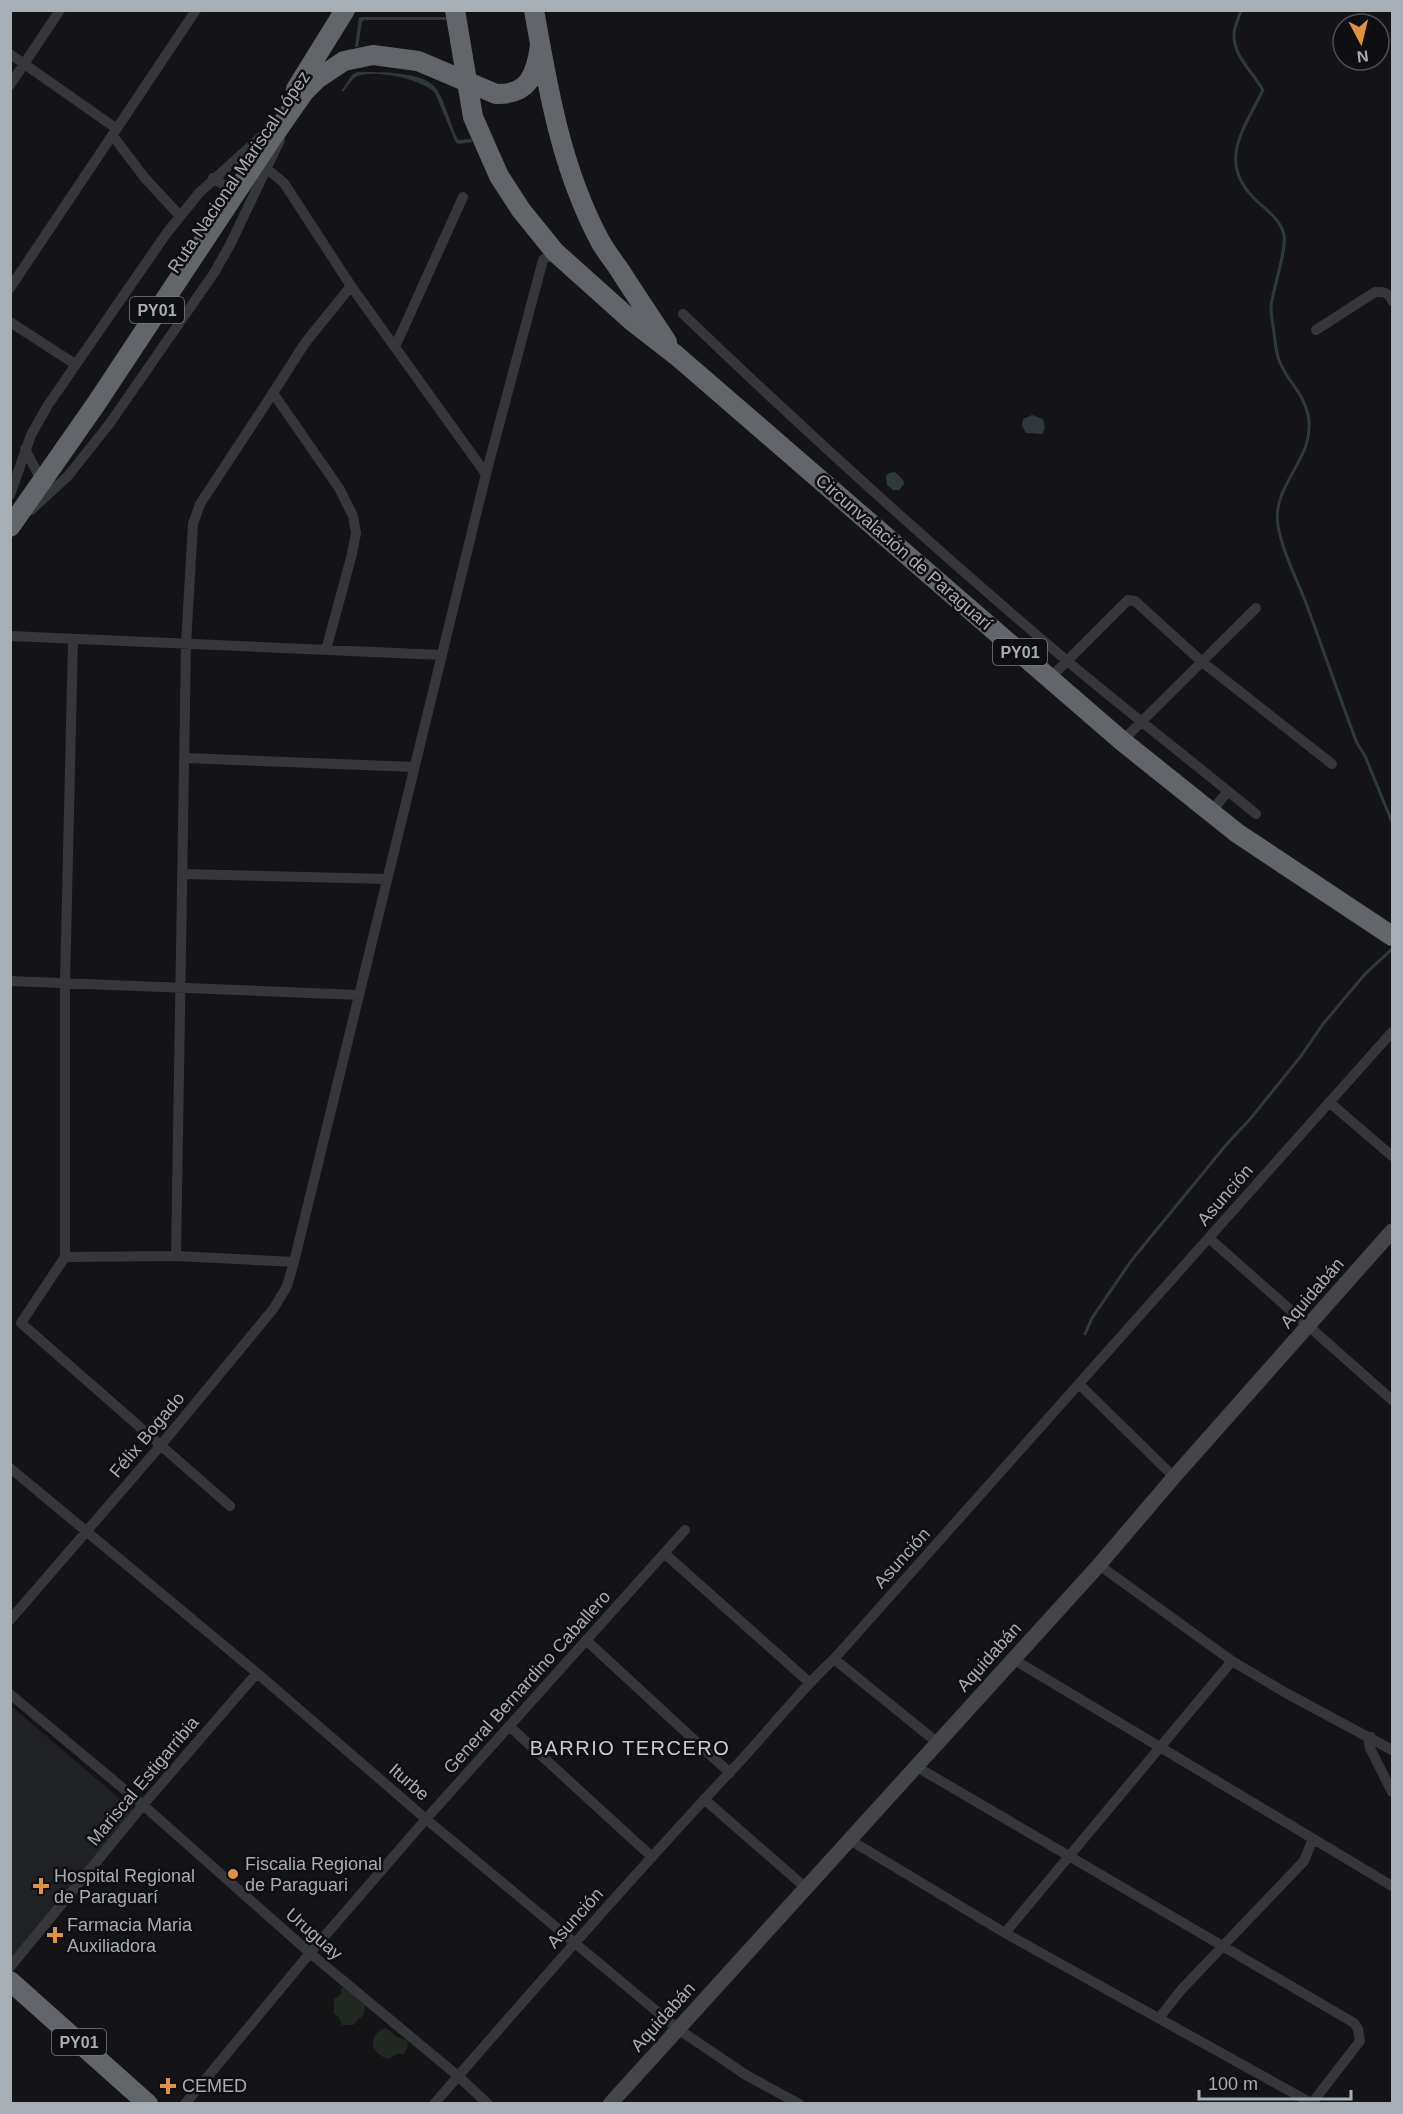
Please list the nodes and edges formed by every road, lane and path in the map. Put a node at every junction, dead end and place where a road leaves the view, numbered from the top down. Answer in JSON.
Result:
{"nodes":[{"id":1,"x":60,"y":10,"type":"edge"},
{"id":2,"x":196,"y":10,"type":"edge"},
{"id":3,"x":345,"y":10,"type":"edge"},
{"id":4,"x":455,"y":10,"type":"edge"},
{"id":5,"x":534,"y":10,"type":"edge"},
{"id":6,"x":540,"y":46,"type":"junction"},
{"id":7,"x":10,"y":54,"type":"edge"},
{"id":8,"x":418,"y":61,"type":"junction"},
{"id":9,"x":25,"y":63,"type":"junction"},
{"id":10,"x":466,"y":82,"type":"junction"},
{"id":11,"x":10,"y":85,"type":"edge"},
{"id":12,"x":288,"y":116,"type":"junction"},
{"id":13,"x":476,"y":122,"type":"junction"},
{"id":14,"x":115,"y":132,"type":"junction"},
{"id":15,"x":267,"y":168,"type":"junction"},
{"id":16,"x":232,"y":190,"type":"junction"},
{"id":17,"x":462,"y":197,"type":"dead end"},
{"id":18,"x":180,"y":216,"type":"junction"},
{"id":19,"x":555,"y":252,"type":"junction"},
{"id":20,"x":351,"y":286,"type":"junction"},
{"id":21,"x":10,"y":288,"type":"edge"},
{"id":22,"x":1392,"y":301,"type":"edge"},
{"id":23,"x":683,"y":314,"type":"dead end"},
{"id":24,"x":10,"y":322,"type":"edge"},
{"id":25,"x":1316,"y":330,"type":"dead end"},
{"id":26,"x":395,"y":347,"type":"junction"},
{"id":27,"x":677,"y":356,"type":"junction"},
{"id":28,"x":75,"y":364,"type":"junction"},
{"id":29,"x":273,"y":393,"type":"junction"},
{"id":30,"x":25,"y":449,"type":"junction"},
{"id":31,"x":486,"y":474,"type":"junction"},
{"id":32,"x":42,"y":476,"type":"junction"},
{"id":33,"x":68,"y":476,"type":"junction"},
{"id":34,"x":10,"y":495,"type":"edge"},
{"id":35,"x":10,"y":512,"type":"edge"},
{"id":36,"x":10,"y":527,"type":"edge"},
{"id":37,"x":1256,"y":608,"type":"dead end"},
{"id":38,"x":10,"y":636,"type":"edge"},
{"id":39,"x":73,"y":639,"type":"junction"},
{"id":40,"x":186,"y":644,"type":"junction"},
{"id":41,"x":326,"y":650,"type":"junction"},
{"id":42,"x":441,"y":655,"type":"junction"},
{"id":43,"x":1067,"y":661,"type":"junction"},
{"id":44,"x":1201,"y":661,"type":"junction"},
{"id":45,"x":1050,"y":678,"type":"junction"},
{"id":46,"x":1142,"y":721,"type":"junction"},
{"id":47,"x":1122,"y":741,"type":"junction"},
{"id":48,"x":184,"y":758,"type":"junction"},
{"id":49,"x":1332,"y":764,"type":"dead end"},
{"id":50,"x":414,"y":767,"type":"junction"},
{"id":51,"x":1228,"y":791,"type":"junction"},
{"id":52,"x":1211,"y":812,"type":"junction"},
{"id":53,"x":1256,"y":814,"type":"dead end"},
{"id":54,"x":182,"y":874,"type":"junction"},
{"id":55,"x":387,"y":879,"type":"junction"},
{"id":56,"x":1385,"y":931,"type":"edge"},
{"id":57,"x":10,"y":981,"type":"edge"},
{"id":58,"x":65,"y":984,"type":"junction"},
{"id":59,"x":180,"y":988,"type":"junction"},
{"id":60,"x":359,"y":995,"type":"junction"},
{"id":61,"x":1392,"y":1032,"type":"edge"},
{"id":62,"x":1329,"y":1102,"type":"junction"},
{"id":63,"x":1392,"y":1156,"type":"edge"},
{"id":64,"x":1392,"y":1231,"type":"edge"},
{"id":65,"x":1209,"y":1238,"type":"junction"},
{"id":66,"x":176,"y":1256,"type":"junction"},
{"id":67,"x":65,"y":1257,"type":"junction"},
{"id":68,"x":294,"y":1262,"type":"junction"},
{"id":69,"x":1309,"y":1326,"type":"junction"},
{"id":70,"x":1080,"y":1384,"type":"junction"},
{"id":71,"x":1392,"y":1400,"type":"edge"},
{"id":72,"x":161,"y":1445,"type":"junction"},
{"id":73,"x":10,"y":1468,"type":"edge"},
{"id":74,"x":1174,"y":1477,"type":"junction"},
{"id":75,"x":230,"y":1506,"type":"dead end"},
{"id":76,"x":685,"y":1530,"type":"dead end"},
{"id":77,"x":87,"y":1533,"type":"junction"},
{"id":78,"x":664,"y":1552,"type":"junction"},
{"id":79,"x":1099,"y":1565,"type":"junction"},
{"id":80,"x":10,"y":1620,"type":"edge"},
{"id":81,"x":587,"y":1641,"type":"junction"},
{"id":82,"x":834,"y":1659,"type":"junction"},
{"id":83,"x":1013,"y":1659,"type":"junction"},
{"id":84,"x":1232,"y":1661,"type":"junction"},
{"id":85,"x":257,"y":1673,"type":"junction"},
{"id":86,"x":809,"y":1682,"type":"junction"},
{"id":87,"x":10,"y":1694,"type":"edge"},
{"id":88,"x":509,"y":1726,"type":"junction"},
{"id":89,"x":1371,"y":1737,"type":"junction"},
{"id":90,"x":938,"y":1743,"type":"junction"},
{"id":91,"x":1160,"y":1748,"type":"junction"},
{"id":92,"x":1392,"y":1750,"type":"edge"},
{"id":93,"x":917,"y":1767,"type":"junction"},
{"id":94,"x":730,"y":1773,"type":"junction"},
{"id":95,"x":1392,"y":1792,"type":"edge"},
{"id":96,"x":704,"y":1799,"type":"junction"},
{"id":97,"x":143,"y":1805,"type":"junction"},
{"id":98,"x":426,"y":1819,"type":"junction"},
{"id":99,"x":1313,"y":1839,"type":"junction"},
{"id":100,"x":850,"y":1840,"type":"junction"},
{"id":101,"x":1069,"y":1856,"type":"junction"},
{"id":102,"x":652,"y":1857,"type":"junction"},
{"id":103,"x":1392,"y":1886,"type":"edge"},
{"id":104,"x":806,"y":1888,"type":"junction"},
{"id":105,"x":1005,"y":1933,"type":"junction"},
{"id":106,"x":575,"y":1943,"type":"junction"},
{"id":107,"x":1223,"y":1946,"type":"junction"},
{"id":108,"x":310,"y":1953,"type":"junction"},
{"id":109,"x":10,"y":1966,"type":"edge"},
{"id":110,"x":10,"y":1981,"type":"edge"},
{"id":111,"x":1159,"y":2018,"type":"junction"},
{"id":112,"x":678,"y":2029,"type":"junction"},
{"id":113,"x":458,"y":2076,"type":"junction"},
{"id":114,"x":148,"y":2103,"type":"edge"},
{"id":115,"x":185,"y":2103,"type":"edge"},
{"id":116,"x":434,"y":2103,"type":"edge"},
{"id":117,"x":488,"y":2103,"type":"edge"},
{"id":118,"x":610,"y":2103,"type":"edge"},
{"id":119,"x":799,"y":2103,"type":"edge"},
{"id":120,"x":1313,"y":2103,"type":"edge"}],
"edges":[{"from":1,"to":9,"type":"street"},
{"from":2,"to":14,"type":"street"},
{"from":3,"to":16,"type":"highway","name":"Ruta Nacional Mariscal López","number":"PY01"},
{"from":4,"to":10,"type":"highway","name":"Circunvalación de Paraguarí","number":"PY01"},
{"from":5,"to":6,"type":"highway","name":"Circunvalación de Paraguarí","number":"PY01"},
{"from":6,"to":10,"type":"highway","name":"Ruta Nacional Mariscal López"},
{"from":6,"to":27,"type":"highway","name":"Circunvalación de Paraguarí","number":"PY01"},
{"from":7,"to":9,"type":"street"},
{"from":8,"to":10,"type":"highway","name":"Ruta Nacional Mariscal López","number":"PY01"},
{"from":8,"to":12,"type":"highway","name":"Ruta Nacional Mariscal López","number":"PY01"},
{"from":8,"to":13,"type":"highway"},
{"from":9,"to":11,"type":"street"},
{"from":9,"to":14,"type":"street"},
{"from":10,"to":13,"type":"highway","name":"Circunvalación de Paraguarí","number":"PY01"},
{"from":12,"to":15,"type":"street"},
{"from":12,"to":16,"type":"highway","name":"Ruta Nacional Mariscal López","number":"PY01"},
{"from":13,"to":19,"type":"highway","name":"Circunvalación de Paraguarí","number":"PY01"},
{"from":14,"to":18,"type":"street"},
{"from":14,"to":21,"type":"street"},
{"from":15,"to":16,"type":"street"},
{"from":15,"to":20,"type":"street"},
{"from":16,"to":18,"type":"street"},
{"from":16,"to":32,"type":"highway","name":"Ruta Nacional Mariscal López","number":"PY01"},
{"from":16,"to":33,"type":"street"},
{"from":17,"to":26,"type":"street"},
{"from":18,"to":28,"type":"street"},
{"from":19,"to":27,"type":"highway","name":"Circunvalación de Paraguarí","number":"PY01"},
{"from":19,"to":31,"type":"street","name":"Félix Bogado"},
{"from":20,"to":26,"type":"street"},
{"from":20,"to":29,"type":"street"},
{"from":22,"to":25,"type":"street"},
{"from":23,"to":43,"type":"street"},
{"from":24,"to":28,"type":"street"},
{"from":26,"to":31,"type":"street"},
{"from":27,"to":45,"type":"highway","name":"Circunvalación de Paraguarí","number":"PY01"},
{"from":28,"to":30,"type":"street"},
{"from":29,"to":40,"type":"street"},
{"from":29,"to":41,"type":"street"},
{"from":30,"to":32,"type":"street"},
{"from":30,"to":34,"type":"street"},
{"from":31,"to":42,"type":"street","name":"Félix Bogado"},
{"from":32,"to":33,"type":"street"},
{"from":32,"to":35,"type":"highway","name":"Ruta Nacional Mariscal López","number":"PY01"},
{"from":32,"to":36,"type":"highway","name":"Ruta Nacional Mariscal López","number":"PY01"},
{"from":33,"to":36,"type":"street"},
{"from":37,"to":44,"type":"street"},
{"from":38,"to":39,"type":"street"},
{"from":39,"to":40,"type":"street"},
{"from":39,"to":58,"type":"street"},
{"from":40,"to":41,"type":"street"},
{"from":40,"to":48,"type":"street"},
{"from":41,"to":42,"type":"street"},
{"from":42,"to":50,"type":"street","name":"Félix Bogado"},
{"from":43,"to":44,"type":"street"},
{"from":43,"to":45,"type":"street"},
{"from":43,"to":46,"type":"street"},
{"from":44,"to":46,"type":"street"},
{"from":44,"to":49,"type":"street"},
{"from":45,"to":47,"type":"highway","name":"Circunvalación de Paraguarí","number":"PY01"},
{"from":46,"to":47,"type":"street"},
{"from":46,"to":51,"type":"street"},
{"from":47,"to":52,"type":"highway","name":"Circunvalación de Paraguarí","number":"PY01"},
{"from":48,"to":50,"type":"street"},
{"from":48,"to":54,"type":"street"},
{"from":50,"to":55,"type":"street","name":"Félix Bogado"},
{"from":51,"to":52,"type":"street"},
{"from":51,"to":53,"type":"street"},
{"from":52,"to":56,"type":"highway","name":"Circunvalación de Paraguarí","number":"PY01"},
{"from":54,"to":55,"type":"street"},
{"from":54,"to":59,"type":"street"},
{"from":55,"to":60,"type":"street","name":"Félix Bogado"},
{"from":57,"to":58,"type":"street"},
{"from":58,"to":59,"type":"street"},
{"from":58,"to":67,"type":"street"},
{"from":59,"to":60,"type":"street"},
{"from":59,"to":66,"type":"street"},
{"from":60,"to":68,"type":"street","name":"Félix Bogado"},
{"from":61,"to":62,"type":"street","name":"Asunción"},
{"from":62,"to":63,"type":"street"},
{"from":62,"to":65,"type":"street","name":"Asunción"},
{"from":64,"to":69,"type":"street","name":"Aquidabán"},
{"from":65,"to":69,"type":"street"},
{"from":65,"to":70,"type":"street","name":"Asunción"},
{"from":66,"to":67,"type":"street"},
{"from":66,"to":68,"type":"street"},
{"from":67,"to":72,"type":"street"},
{"from":68,"to":72,"type":"street","name":"Félix Bogado"},
{"from":69,"to":71,"type":"street"},
{"from":69,"to":74,"type":"street","name":"Aquidabán"},
{"from":70,"to":74,"type":"street"},
{"from":70,"to":82,"type":"street","name":"Asunción"},
{"from":72,"to":75,"type":"street"},
{"from":72,"to":77,"type":"street","name":"Félix Bogado"},
{"from":73,"to":77,"type":"street","name":"Iturbe"},
{"from":74,"to":79,"type":"street","name":"Aquidabán"},
{"from":76,"to":78,"type":"street","name":"General Bernardino Caballero"},
{"from":77,"to":80,"type":"street","name":"Félix Bogado"},
{"from":77,"to":85,"type":"street","name":"Iturbe"},
{"from":78,"to":81,"type":"street","name":"General Bernardino Caballero"},
{"from":78,"to":86,"type":"street"},
{"from":79,"to":83,"type":"street","name":"Aquidabán"},
{"from":79,"to":84,"type":"street"},
{"from":81,"to":88,"type":"street","name":"General Bernardino Caballero"},
{"from":81,"to":94,"type":"street"},
{"from":82,"to":86,"type":"street","name":"Asunción"},
{"from":82,"to":90,"type":"street"},
{"from":83,"to":90,"type":"street","name":"Aquidabán"},
{"from":83,"to":91,"type":"street"},
{"from":84,"to":89,"type":"street"},
{"from":84,"to":91,"type":"street"},
{"from":85,"to":97,"type":"street","name":"Mariscal Estigarribia"},
{"from":85,"to":98,"type":"street","name":"Iturbe"},
{"from":86,"to":94,"type":"street","name":"Asunción"},
{"from":87,"to":97,"type":"street","name":"Uruguay"},
{"from":88,"to":98,"type":"street","name":"General Bernardino Caballero"},
{"from":88,"to":102,"type":"street"},
{"from":89,"to":92,"type":"street"},
{"from":89,"to":95,"type":"street"},
{"from":90,"to":93,"type":"street","name":"Aquidabán"},
{"from":91,"to":99,"type":"street"},
{"from":91,"to":101,"type":"street"},
{"from":93,"to":100,"type":"street","name":"Aquidabán"},
{"from":93,"to":101,"type":"street"},
{"from":94,"to":96,"type":"street","name":"Asunción"},
{"from":96,"to":102,"type":"street","name":"Asunción"},
{"from":96,"to":104,"type":"street"},
{"from":97,"to":108,"type":"street","name":"Uruguay"},
{"from":97,"to":109,"type":"street","name":"Mariscal Estigarribia"},
{"from":98,"to":106,"type":"street","name":"Iturbe"},
{"from":98,"to":108,"type":"street","name":"General Bernardino Caballero"},
{"from":99,"to":103,"type":"street"},
{"from":99,"to":107,"type":"street"},
{"from":100,"to":104,"type":"street","name":"Aquidabán"},
{"from":100,"to":105,"type":"street"},
{"from":101,"to":105,"type":"street"},
{"from":101,"to":107,"type":"street"},
{"from":102,"to":106,"type":"street","name":"Asunción"},
{"from":104,"to":112,"type":"street","name":"Aquidabán"},
{"from":105,"to":111,"type":"street"},
{"from":106,"to":112,"type":"street","name":"Iturbe"},
{"from":106,"to":113,"type":"street","name":"Asunción"},
{"from":107,"to":111,"type":"street"},
{"from":107,"to":120,"type":"street"},
{"from":108,"to":113,"type":"street","name":"Uruguay"},
{"from":108,"to":115,"type":"street","name":"General Bernardino Caballero"},
{"from":110,"to":114,"type":"highway","number":"PY01"},
{"from":111,"to":120,"type":"street"},
{"from":112,"to":118,"type":"street","name":"Aquidabán"},
{"from":112,"to":119,"type":"street","name":"Iturbe"},
{"from":113,"to":116,"type":"street","name":"Asunción"},
{"from":113,"to":117,"type":"street","name":"Uruguay"}]}
